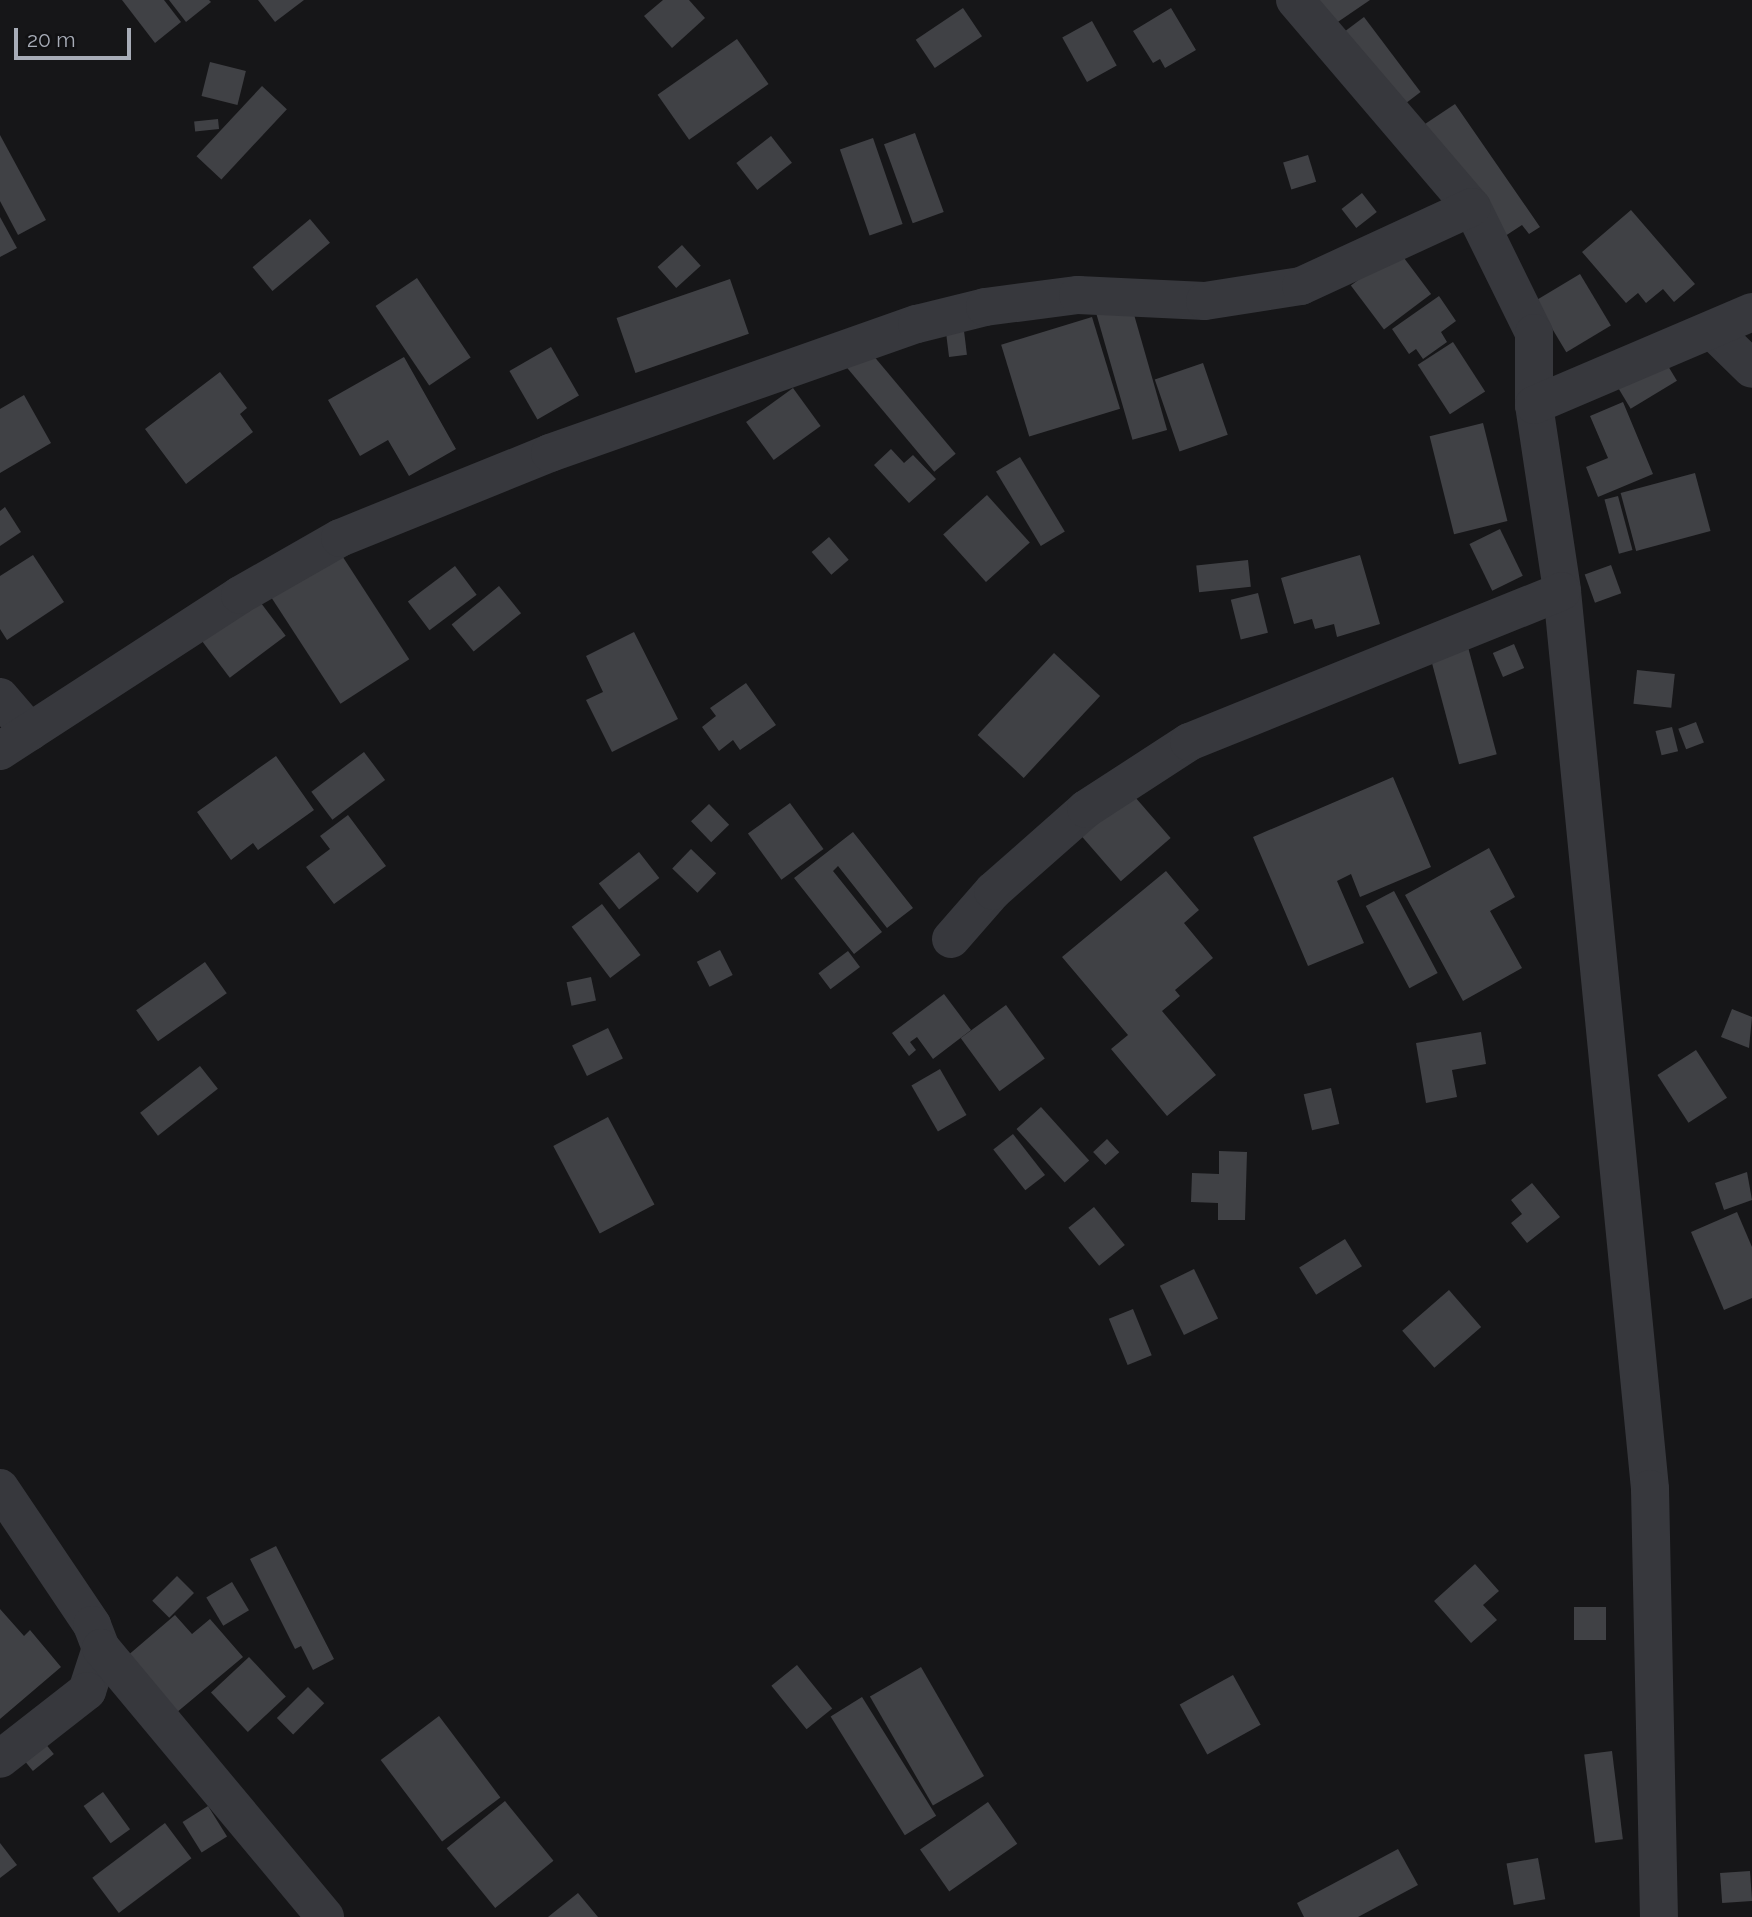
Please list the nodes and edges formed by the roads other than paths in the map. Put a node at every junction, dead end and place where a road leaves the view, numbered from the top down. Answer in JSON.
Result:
{"nodes":[{"id":1,"x":1295,"y":0,"type":"edge"},
{"id":2,"x":1472,"y":207,"type":"junction"},
{"id":3,"x":1752,"y":312,"type":"edge"},
{"id":4,"x":1713,"y":331,"type":"junction"},
{"id":5,"x":1752,"y":369,"type":"edge"},
{"id":6,"x":1534,"y":405,"type":"junction"},
{"id":7,"x":1562,"y":592,"type":"junction"},
{"id":8,"x":0,"y":696,"type":"edge"},
{"id":9,"x":15,"y":742,"type":"edge"},
{"id":10,"x":951,"y":939,"type":"dead end"},
{"id":11,"x":0,"y":1488,"type":"edge"},
{"id":12,"x":101,"y":1648,"type":"junction"},
{"id":13,"x":0,"y":1759,"type":"edge"},
{"id":14,"x":325,"y":1917,"type":"edge"},
{"id":15,"x":1659,"y":1917,"type":"edge"}],
"edges":[{"from":1,"to":2,"type":"street"},
{"from":2,"to":6,"type":"street"},
{"from":2,"to":9,"type":"street"},
{"from":3,"to":4,"type":"street"},
{"from":4,"to":5,"type":"street"},
{"from":4,"to":6,"type":"street"},
{"from":6,"to":7,"type":"street"},
{"from":7,"to":10,"type":"street"},
{"from":7,"to":15,"type":"street"},
{"from":8,"to":9,"type":"street"},
{"from":11,"to":12,"type":"street"},
{"from":12,"to":13,"type":"street"},
{"from":12,"to":14,"type":"street"}]}
